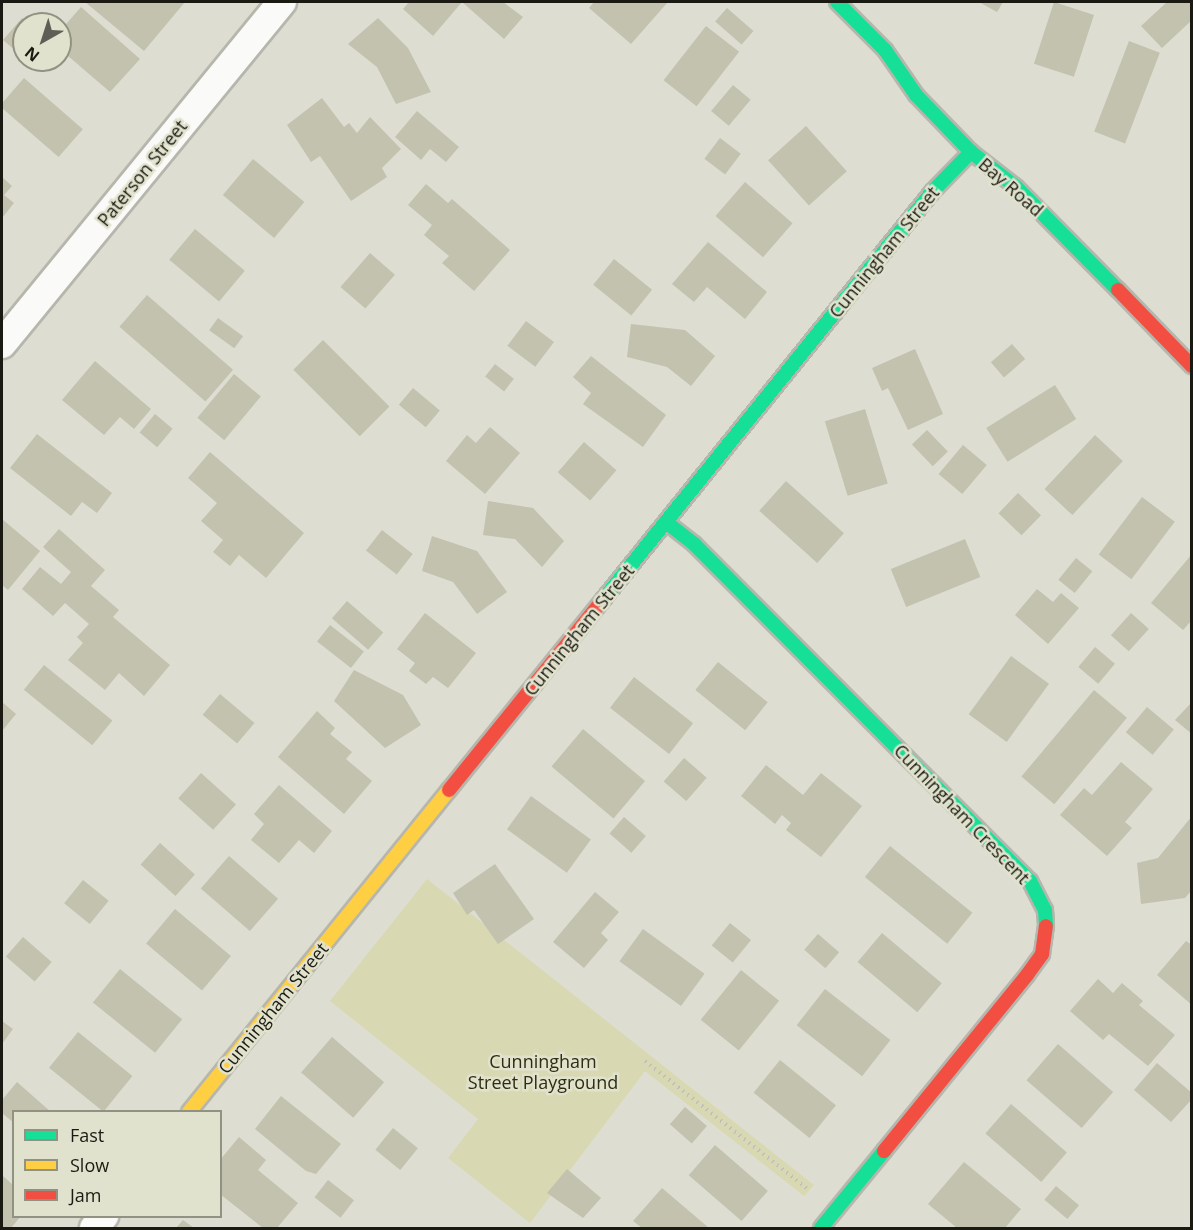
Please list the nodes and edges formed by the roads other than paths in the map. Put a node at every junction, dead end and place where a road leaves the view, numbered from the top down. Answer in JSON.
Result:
{"nodes":[{"id":1,"x":282,"y":2,"type":"edge"},
{"id":2,"x":837,"y":2,"type":"edge"},
{"id":3,"x":971,"y":152,"type":"junction"},
{"id":4,"x":2,"y":344,"type":"edge"},
{"id":5,"x":1191,"y":366,"type":"edge"},
{"id":6,"x":666,"y":522,"type":"junction"},
{"id":7,"x":191,"y":1110,"type":"edge"},
{"id":8,"x":821,"y":1228,"type":"edge"}],
"edges":[{"from":1,"to":4,"type":"street","name":"Paterson Street"},
{"from":2,"to":3,"type":"street","name":"Bay Road"},
{"from":3,"to":5,"type":"street","name":"Bay Road"},
{"from":3,"to":6,"type":"street","name":"Cunningham Street"},
{"from":6,"to":7,"type":"street","name":"Cunningham Street"},
{"from":6,"to":8,"type":"street","name":"Cunningham Crescent"}]}
